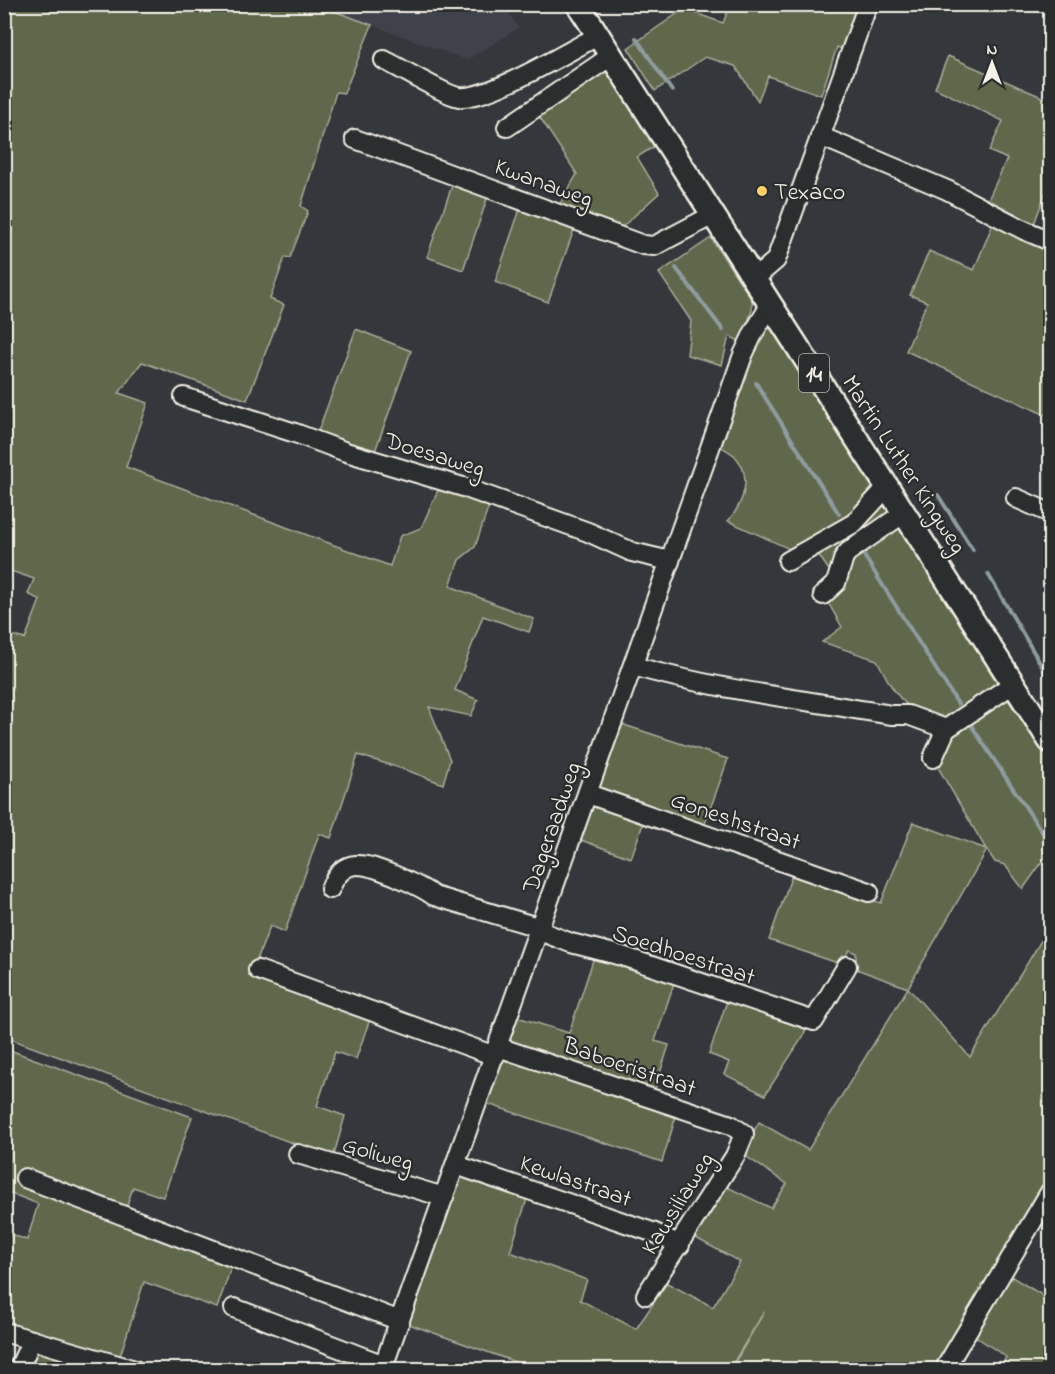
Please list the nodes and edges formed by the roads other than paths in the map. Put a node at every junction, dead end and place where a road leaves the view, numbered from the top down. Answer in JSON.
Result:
{"nodes":[{"id":1,"x":578,"y":4,"type":"edge"},
{"id":2,"x":868,"y":4,"type":"edge"},
{"id":3,"x":598,"y":36,"type":"junction"},
{"id":4,"x":611,"y":56,"type":"junction"},
{"id":5,"x":384,"y":60,"type":"dead end"},
{"id":6,"x":507,"y":126,"type":"dead end"},
{"id":7,"x":820,"y":136,"type":"junction"},
{"id":8,"x":355,"y":139,"type":"dead end"},
{"id":9,"x":713,"y":215,"type":"junction"},
{"id":10,"x":1050,"y":241,"type":"edge"},
{"id":11,"x":754,"y":279,"type":"junction"},
{"id":12,"x":771,"y":304,"type":"junction"},
{"id":13,"x":184,"y":397,"type":"dead end"},
{"id":14,"x":887,"y":487,"type":"junction"},
{"id":15,"x":1016,"y":498,"type":"dead end"},
{"id":16,"x":904,"y":513,"type":"junction"},
{"id":17,"x":1050,"y":513,"type":"edge"},
{"id":18,"x":670,"y":561,"type":"junction"},
{"id":19,"x":788,"y":561,"type":"dead end"},
{"id":20,"x":824,"y":595,"type":"dead end"},
{"id":21,"x":633,"y":666,"type":"junction"},
{"id":22,"x":1013,"y":684,"type":"junction"},
{"id":23,"x":946,"y":729,"type":"junction"},
{"id":24,"x":1050,"y":738,"type":"edge"},
{"id":25,"x":933,"y":758,"type":"dead end"},
{"id":26,"x":588,"y":794,"type":"junction"},
{"id":27,"x":330,"y":889,"type":"dead end"},
{"id":28,"x":869,"y":892,"type":"dead end"},
{"id":29,"x":540,"y":930,"type":"junction"},
{"id":30,"x":847,"y":966,"type":"dead end"},
{"id":31,"x":258,"y":970,"type":"dead end"},
{"id":32,"x":496,"y":1052,"type":"junction"},
{"id":33,"x":744,"y":1134,"type":"joint"},
{"id":34,"x":298,"y":1154,"type":"dead end"},
{"id":35,"x":456,"y":1165,"type":"junction"},
{"id":36,"x":25,"y":1178,"type":"dead end"},
{"id":37,"x":1050,"y":1192,"type":"edge"},
{"id":38,"x":444,"y":1197,"type":"junction"},
{"id":39,"x":680,"y":1245,"type":"junction"},
{"id":40,"x":646,"y":1295,"type":"dead end"},
{"id":41,"x":234,"y":1308,"type":"dead end"},
{"id":42,"x":400,"y":1321,"type":"junction"},
{"id":43,"x":4,"y":1332,"type":"edge"},
{"id":44,"x":32,"y":1340,"type":"junction"},
{"id":45,"x":383,"y":1367,"type":"edge"},
{"id":46,"x":18,"y":1370,"type":"edge"},
{"id":47,"x":135,"y":1370,"type":"edge"},
{"id":48,"x":944,"y":1370,"type":"edge"}],
"edges":[{"from":1,"to":3,"type":"main road","name":"Martin Luther Kingweg","number":"14"},
{"from":2,"to":7,"type":"street"},
{"from":3,"to":4,"type":"main road","name":"Martin Luther Kingweg","number":"14"},
{"from":3,"to":5,"type":"street"},
{"from":4,"to":6,"type":"street"},
{"from":4,"to":9,"type":"main road","name":"Martin Luther Kingweg","number":"14"},
{"from":7,"to":10,"type":"street"},
{"from":7,"to":11,"type":"street"},
{"from":8,"to":9,"type":"street","name":"Kwanaweg"},
{"from":9,"to":11,"type":"main road","name":"Martin Luther Kingweg","number":"14"},
{"from":11,"to":12,"type":"main road","name":"Martin Luther Kingweg","number":"14"},
{"from":12,"to":14,"type":"main road","name":"Martin Luther Kingweg","number":"14"},
{"from":12,"to":18,"type":"street","name":"Dageraadweg"},
{"from":13,"to":18,"type":"street","name":"Doesaweg"},
{"from":14,"to":16,"type":"main road","name":"Martin Luther Kingweg","number":"14"},
{"from":14,"to":19,"type":"street"},
{"from":15,"to":17,"type":"street"},
{"from":16,"to":20,"type":"street"},
{"from":16,"to":22,"type":"main road","name":"Martin Luther Kingweg","number":"14"},
{"from":18,"to":21,"type":"street","name":"Dageraadweg"},
{"from":21,"to":23,"type":"street"},
{"from":21,"to":26,"type":"street","name":"Dageraadweg"},
{"from":22,"to":23,"type":"street"},
{"from":22,"to":24,"type":"main road","name":"Martin Luther Kingweg","number":"14"},
{"from":23,"to":25,"type":"street"},
{"from":26,"to":28,"type":"street","name":"Goneshstraat"},
{"from":26,"to":29,"type":"street","name":"Dageraadweg"},
{"from":27,"to":29,"type":"street","name":"Soedhoestraat"},
{"from":29,"to":30,"type":"street","name":"Soedhoestraat"},
{"from":29,"to":32,"type":"street","name":"Dageraadweg"},
{"from":31,"to":32,"type":"street","name":"Baboeristraat"},
{"from":32,"to":33,"type":"street","name":"Baboeristraat"},
{"from":32,"to":35,"type":"street","name":"Dageraadweg"},
{"from":33,"to":39,"type":"street","name":"Kawsiliaweg"},
{"from":34,"to":38,"type":"street","name":"Goliweg"},
{"from":35,"to":38,"type":"street","name":"Dageraadweg"},
{"from":35,"to":39,"type":"street","name":"Kewlastraat"},
{"from":36,"to":42,"type":"street"},
{"from":37,"to":48,"type":"street"},
{"from":38,"to":42,"type":"street","name":"Dageraadweg"},
{"from":39,"to":40,"type":"street","name":"Kawsiliaweg"},
{"from":41,"to":45,"type":"street"},
{"from":42,"to":45,"type":"street","name":"Dageraadweg"},
{"from":43,"to":44,"type":"street"},
{"from":44,"to":46,"type":"street"},
{"from":44,"to":47,"type":"street"}]}
